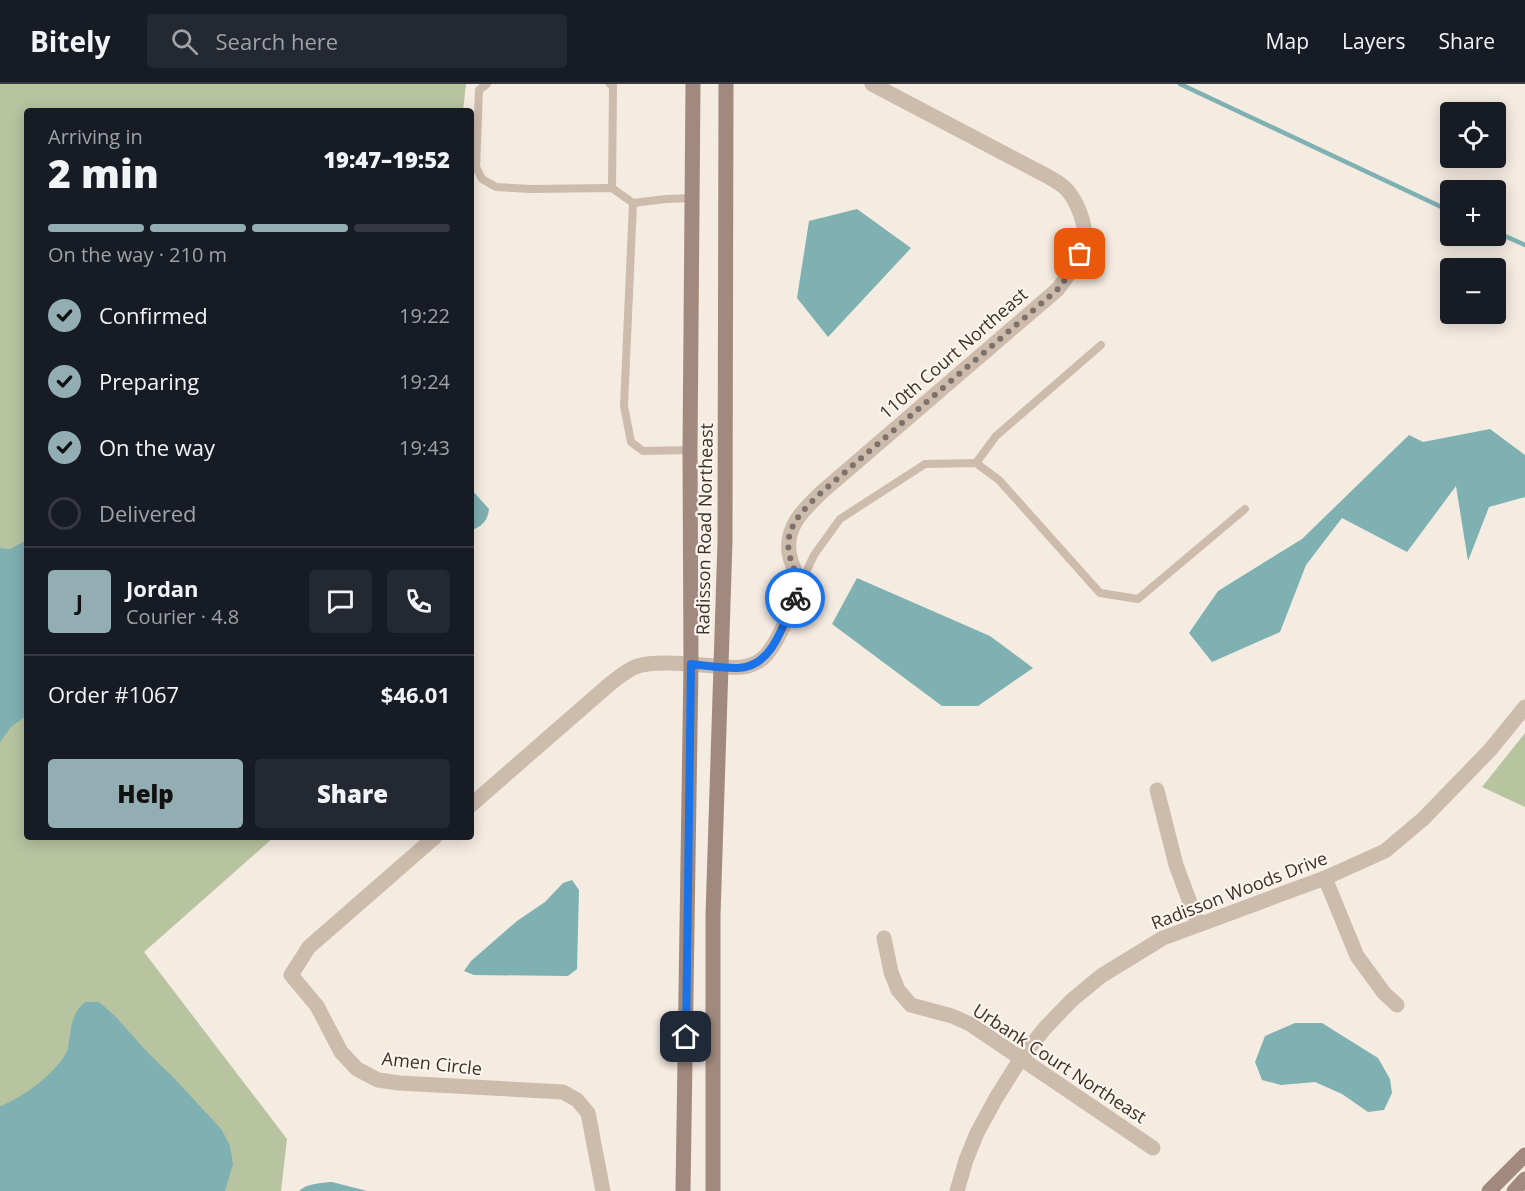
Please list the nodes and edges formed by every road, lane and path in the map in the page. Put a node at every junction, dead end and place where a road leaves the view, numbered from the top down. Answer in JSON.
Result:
{"nodes":[{"id":1,"x":487,"y":84,"type":"edge"},
{"id":2,"x":610,"y":84,"type":"edge"},
{"id":3,"x":693,"y":84,"type":"edge"},
{"id":4,"x":726,"y":84,"type":"edge"},
{"id":5,"x":872,"y":84,"type":"edge"},
{"id":6,"x":612,"y":188,"type":"junction"},
{"id":7,"x":692,"y":198,"type":"junction"},
{"id":8,"x":633,"y":203,"type":"junction"},
{"id":9,"x":1101,"y":345,"type":"dead end"},
{"id":10,"x":690,"y":450,"type":"junction"},
{"id":11,"x":976,"y":463,"type":"junction"},
{"id":12,"x":1245,"y":509,"type":"dead end"},
{"id":13,"x":801,"y":584,"type":"junction"},
{"id":14,"x":691,"y":664,"type":"junction"},
{"id":15,"x":720,"y":667,"type":"junction"},
{"id":16,"x":1525,"y":707,"type":"edge"},
{"id":17,"x":1157,"y":790,"type":"dead end"},
{"id":18,"x":474,"y":802,"type":"edge"},
{"id":19,"x":432,"y":840,"type":"edge"},
{"id":20,"x":1325,"y":878,"type":"junction"},
{"id":21,"x":1198,"y":924,"type":"junction"},
{"id":22,"x":884,"y":938,"type":"dead end"},
{"id":23,"x":1397,"y":1005,"type":"dead end"},
{"id":24,"x":1021,"y":1059,"type":"junction"},
{"id":25,"x":1153,"y":1148,"type":"dead end"},
{"id":26,"x":1525,"y":1155,"type":"edge"},
{"id":27,"x":1525,"y":1179,"type":"edge"},
{"id":28,"x":603,"y":1191,"type":"edge"},
{"id":29,"x":683,"y":1191,"type":"edge"},
{"id":30,"x":713,"y":1191,"type":"edge"},
{"id":31,"x":957,"y":1191,"type":"edge"},
{"id":32,"x":1489,"y":1191,"type":"edge"},
{"id":33,"x":1514,"y":1191,"type":"edge"}],
"edges":[{"from":1,"to":6,"type":"lane"},
{"from":2,"to":6,"type":"lane"},
{"from":3,"to":7,"type":"main road","name":"Radisson Road Northeast"},
{"from":4,"to":15,"type":"main road","name":"Radisson Road Northeast"},
{"from":5,"to":13,"type":"street","name":"110th Court Northeast"},
{"from":6,"to":8,"type":"lane"},
{"from":7,"to":8,"type":"lane"},
{"from":7,"to":10,"type":"main road","name":"Radisson Road Northeast"},
{"from":8,"to":10,"type":"lane"},
{"from":9,"to":11,"type":"lane"},
{"from":10,"to":14,"type":"main road","name":"Radisson Road Northeast"},
{"from":11,"to":12,"type":"lane"},
{"from":11,"to":13,"type":"lane"},
{"from":13,"to":15,"type":"street"},
{"from":14,"to":15,"type":"street"},
{"from":14,"to":18,"type":"street"},
{"from":14,"to":29,"type":"main road","name":"Radisson Road Northeast"},
{"from":15,"to":30,"type":"main road","name":"Radisson Road Northeast"},
{"from":16,"to":20,"type":"street","name":"Radisson Woods Drive"},
{"from":17,"to":21,"type":"street"},
{"from":19,"to":28,"type":"street","name":"Amen Circle"},
{"from":20,"to":21,"type":"street","name":"Radisson Woods Drive"},
{"from":20,"to":23,"type":"street"},
{"from":21,"to":24,"type":"street","name":"Radisson Woods Drive"},
{"from":22,"to":24,"type":"street","name":"Urbank Court Northeast"},
{"from":24,"to":25,"type":"street","name":"Urbank Court Northeast"},
{"from":24,"to":31,"type":"street","name":"Radisson Woods Drive"},
{"from":26,"to":32,"type":"main road"},
{"from":27,"to":33,"type":"main road"}]}
